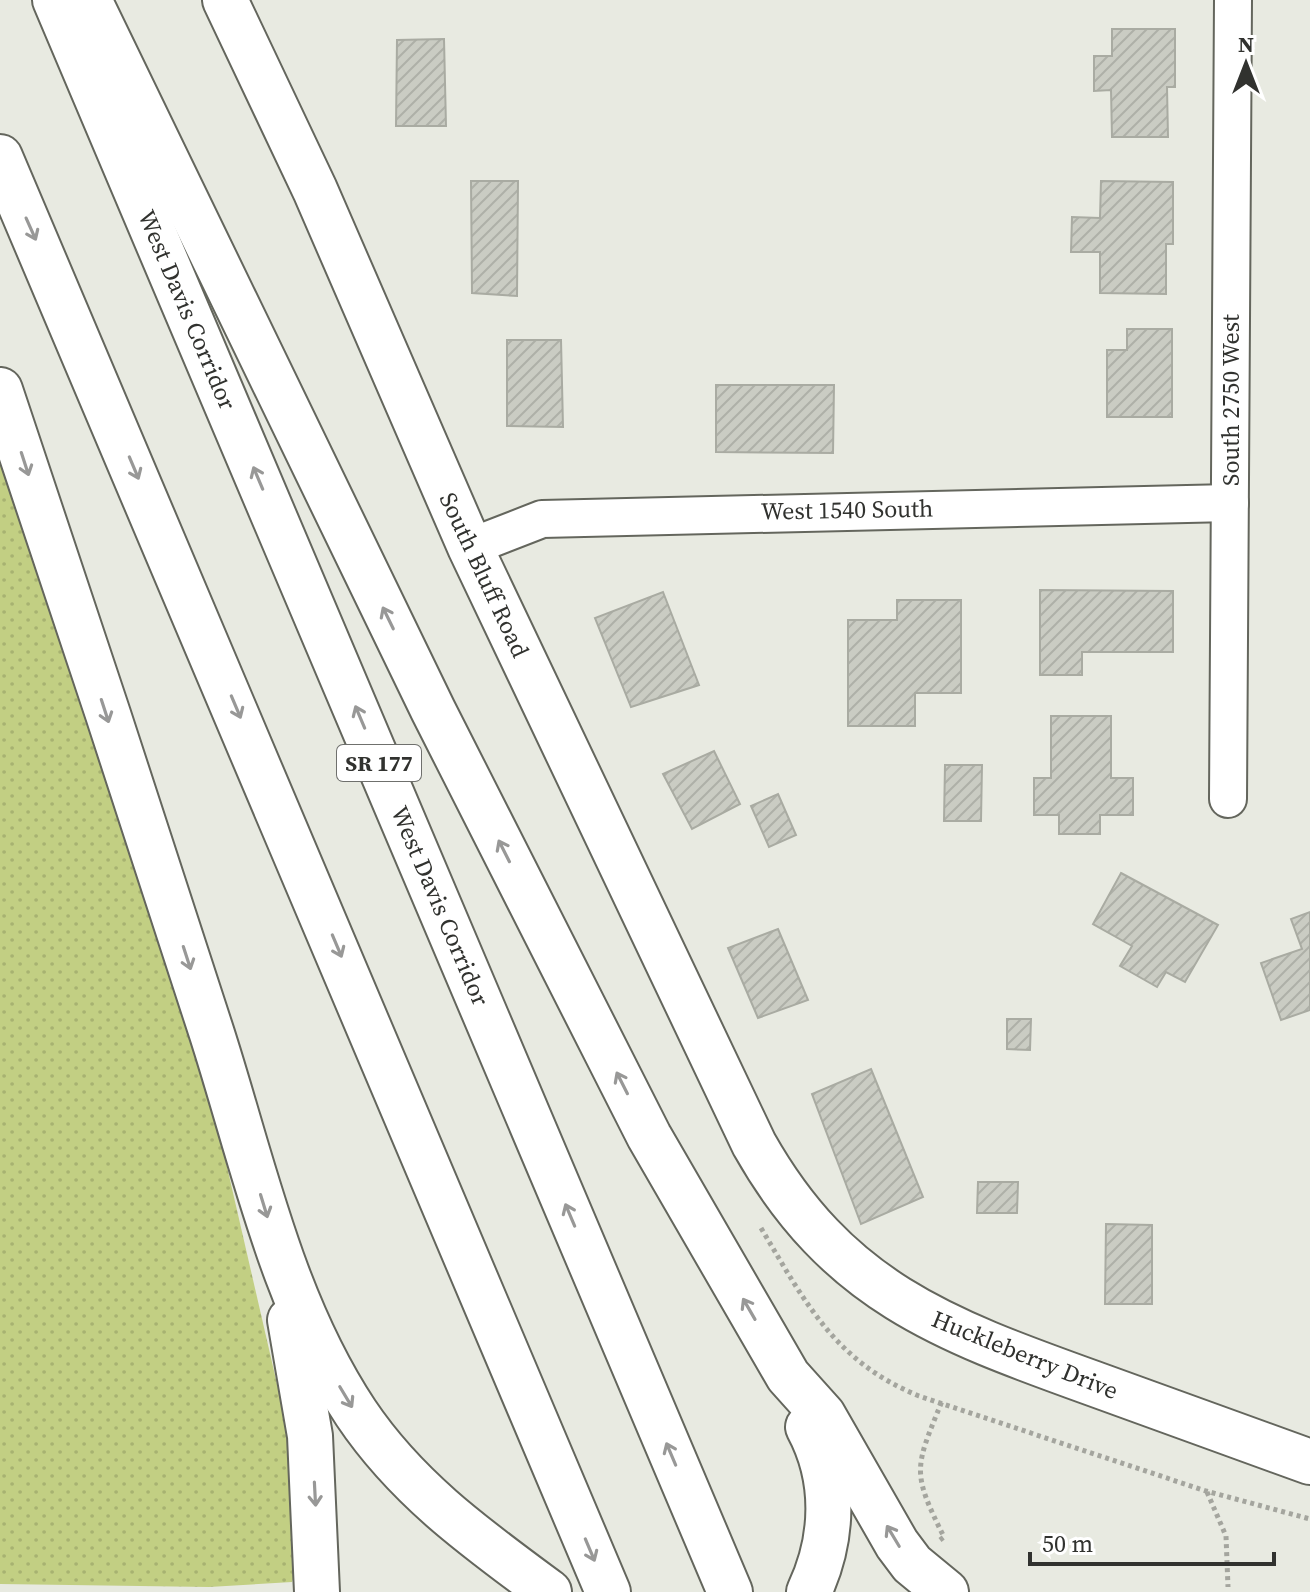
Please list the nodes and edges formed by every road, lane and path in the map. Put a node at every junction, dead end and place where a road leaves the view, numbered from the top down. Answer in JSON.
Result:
{"nodes":[{"id":1,"x":55,"y":0,"type":"edge"},
{"id":2,"x":89,"y":0,"type":"edge"},
{"id":3,"x":225,"y":0,"type":"edge"},
{"id":4,"x":1233,"y":0,"type":"edge"},
{"id":5,"x":0,"y":157,"type":"edge"},
{"id":6,"x":0,"y":390,"type":"edge"},
{"id":7,"x":1230,"y":503,"type":"junction"},
{"id":8,"x":470,"y":547,"type":"junction"},
{"id":9,"x":1228,"y":799,"type":"dead end"},
{"id":10,"x":754,"y":1144,"type":"joint"},
{"id":11,"x":278,"y":1251,"type":"junction"},
{"id":12,"x":788,"y":1376,"type":"junction"},
{"id":13,"x":942,"y":1401,"type":"dead end"},
{"id":14,"x":1310,"y":1462,"type":"edge"},
{"id":15,"x":1310,"y":1519,"type":"edge"},
{"id":16,"x":944,"y":1537,"type":"dead end"},
{"id":17,"x":1228,"y":1587,"type":"dead end"},
{"id":18,"x":317,"y":1592,"type":"edge"},
{"id":19,"x":549,"y":1592,"type":"edge"},
{"id":20,"x":608,"y":1592,"type":"edge"},
{"id":21,"x":730,"y":1592,"type":"edge"},
{"id":22,"x":809,"y":1592,"type":"edge"},
{"id":23,"x":946,"y":1592,"type":"edge"}],
"edges":[{"from":21,"to":1,"type":"main road","name":"West Davis Corridor","number":"SR 177","one_way":true},
{"from":12,"to":2,"type":"main road","one_way":true},
{"from":3,"to":8,"type":"main road","name":"South Bluff Road"},
{"from":4,"to":7,"type":"street","name":"South 2750 West"},
{"from":5,"to":20,"type":"main road","one_way":true},
{"from":6,"to":11,"type":"main road","one_way":true},
{"from":7,"to":8,"type":"street","name":"West 1540 South"},
{"from":7,"to":9,"type":"street","name":"South 2750 West"},
{"from":8,"to":10,"type":"main road","name":"South Bluff Road"},
{"from":10,"to":14,"type":"main road","name":"Huckleberry Drive"},
{"from":11,"to":18,"type":"main road","one_way":true},
{"from":11,"to":19,"type":"main road","one_way":true},
{"from":12,"to":22,"type":"main road"},
{"from":23,"to":12,"type":"main road","one_way":true},
{"from":13,"to":16,"type":"path"},
{"from":15,"to":17,"type":"path"}]}
